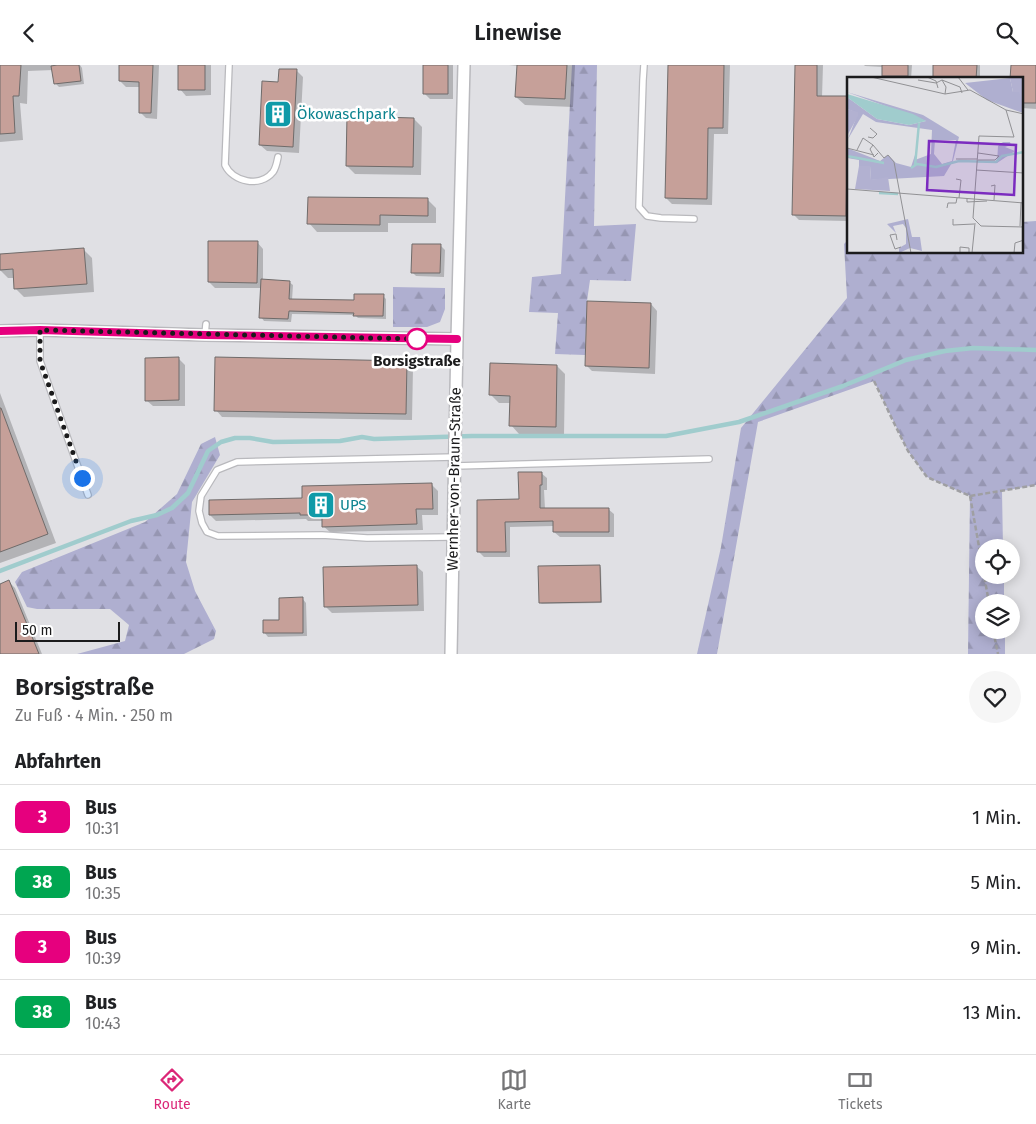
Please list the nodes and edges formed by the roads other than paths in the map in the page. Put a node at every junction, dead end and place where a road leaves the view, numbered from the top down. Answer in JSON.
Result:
{"nodes":[{"id":1,"x":229,"y":65,"type":"edge"},
{"id":2,"x":464,"y":65,"type":"edge"},
{"id":3,"x":644,"y":65,"type":"edge"},
{"id":4,"x":278,"y":157,"type":"dead end"},
{"id":5,"x":694,"y":219,"type":"dead end"},
{"id":6,"x":40,"y":330,"type":"junction"},
{"id":7,"x":0,"y":331,"type":"edge"},
{"id":8,"x":457,"y":339,"type":"junction"},
{"id":9,"x":455,"y":457,"type":"junction"},
{"id":10,"x":709,"y":459,"type":"dead end"},
{"id":11,"x":88,"y":495,"type":"dead end"},
{"id":12,"x":453,"y":537,"type":"junction"},
{"id":13,"x":451,"y":654,"type":"edge"}],
"edges":[{"from":1,"to":4,"type":"lane"},
{"from":2,"to":8,"type":"street","name":"Wernher-von-Braun-Straße"},
{"from":3,"to":5,"type":"lane"},
{"from":6,"to":7,"type":"street"},
{"from":6,"to":8,"type":"street"},
{"from":6,"to":11,"type":"lane"},
{"from":8,"to":9,"type":"street","name":"Wernher-von-Braun-Straße"},
{"from":9,"to":10,"type":"lane"},
{"from":9,"to":12,"type":"street","name":"Wernher-von-Braun-Straße"},
{"from":9,"to":12,"type":"lane"},
{"from":12,"to":13,"type":"street","name":"Wernher-von-Braun-Straße"}]}
